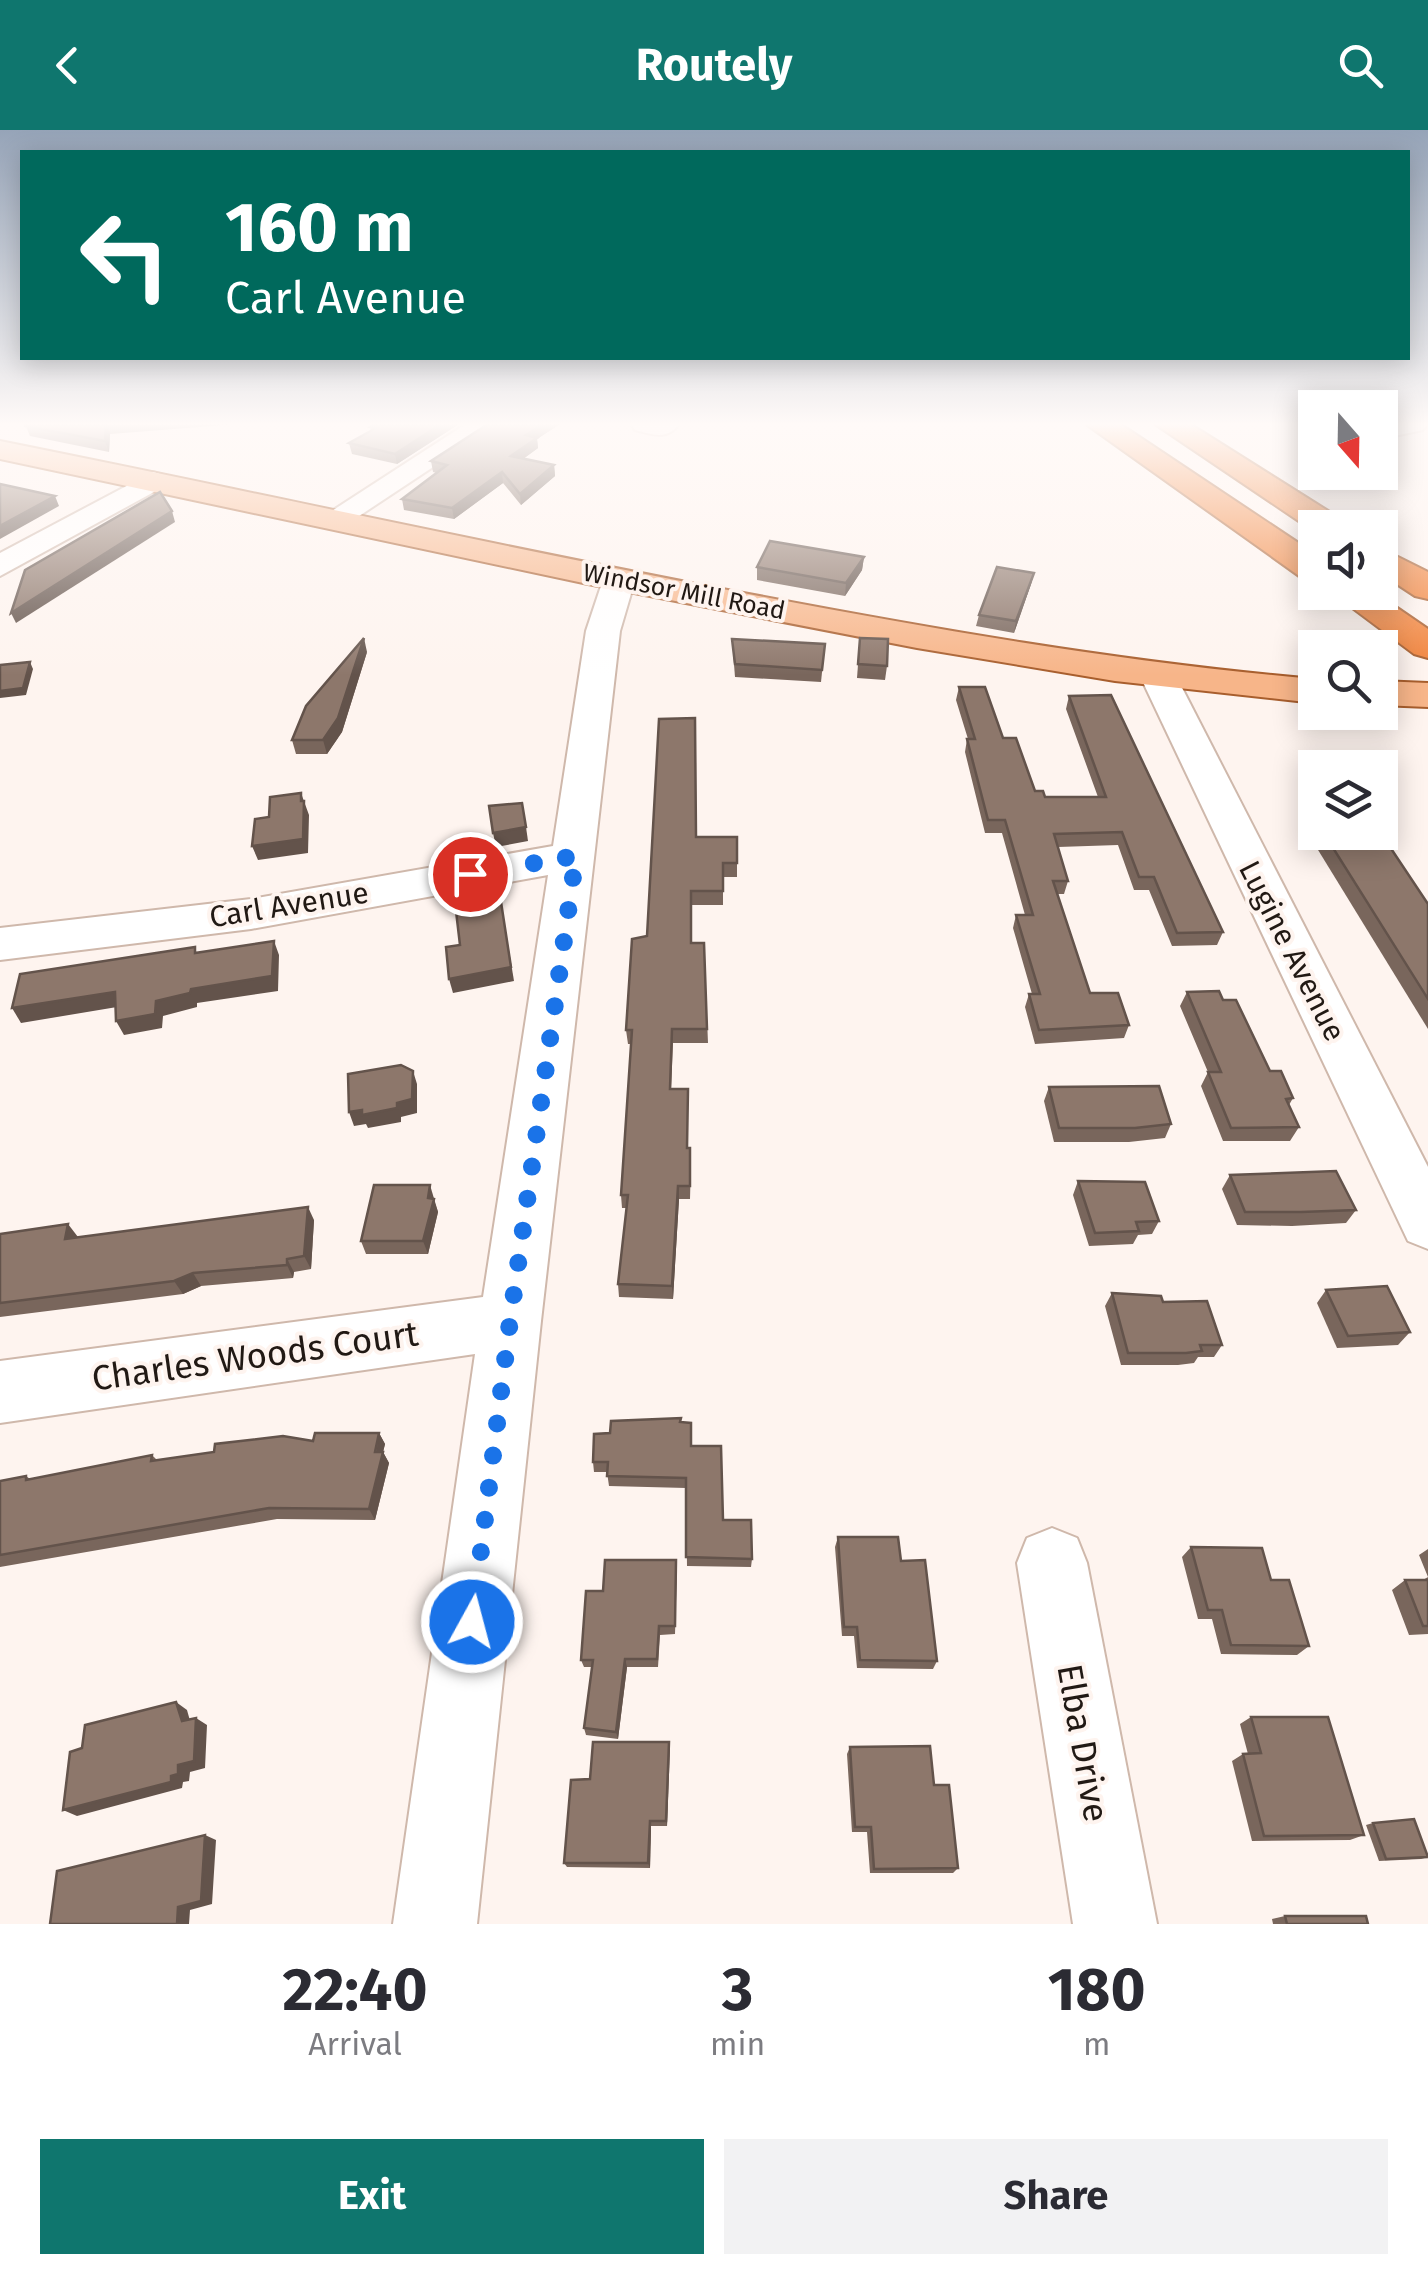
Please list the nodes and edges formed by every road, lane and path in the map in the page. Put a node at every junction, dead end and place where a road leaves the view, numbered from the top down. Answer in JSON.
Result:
{"nodes":[{"id":1,"x":104,"y":508,"type":"edge"},
{"id":2,"x":285,"y":508,"type":"edge"},
{"id":3,"x":352,"y":508,"type":"edge"},
{"id":4,"x":1223,"y":508,"type":"edge"},
{"id":5,"x":336,"y":518,"type":"junction"},
{"id":6,"x":1298,"y":558,"type":"edge"},
{"id":7,"x":0,"y":566,"type":"edge"},
{"id":8,"x":1398,"y":569,"type":"edge"},
{"id":9,"x":619,"y":580,"type":"junction"},
{"id":10,"x":1428,"y":588,"type":"edge"},
{"id":11,"x":1375,"y":610,"type":"edge"},
{"id":12,"x":1428,"y":646,"type":"edge"},
{"id":13,"x":1158,"y":678,"type":"junction"},
{"id":14,"x":1298,"y":690,"type":"edge"},
{"id":15,"x":576,"y":856,"type":"junction"},
{"id":16,"x":0,"y":944,"type":"edge"},
{"id":17,"x":1428,"y":1224,"type":"edge"},
{"id":18,"x":510,"y":1321,"type":"junction"},
{"id":19,"x":0,"y":1392,"type":"edge"},
{"id":20,"x":1052,"y":1563,"type":"dead end"},
{"id":21,"x":435,"y":1924,"type":"edge"},
{"id":22,"x":1115,"y":1924,"type":"edge"}],
"edges":[{"from":1,"to":7,"type":"street"},
{"from":2,"to":5,"type":"main road","name":"Windsor Mill Road"},
{"from":3,"to":5,"type":"street"},
{"from":4,"to":6,"type":"highway"},
{"from":5,"to":9,"type":"main road","name":"Windsor Mill Road"},
{"from":8,"to":10,"type":"highway"},
{"from":9,"to":13,"type":"main road","name":"Windsor Mill Road"},
{"from":9,"to":15,"type":"street"},
{"from":11,"to":12,"type":"highway"},
{"from":13,"to":14,"type":"main road","name":"Windsor Mill Road"},
{"from":13,"to":17,"type":"street","name":"Lugine Avenue"},
{"from":15,"to":16,"type":"street","name":"Carl Avenue"},
{"from":15,"to":18,"type":"street"},
{"from":18,"to":19,"type":"street","name":"Charles Woods Court"},
{"from":18,"to":21,"type":"street"},
{"from":20,"to":22,"type":"street","name":"Elba Drive"}]}
